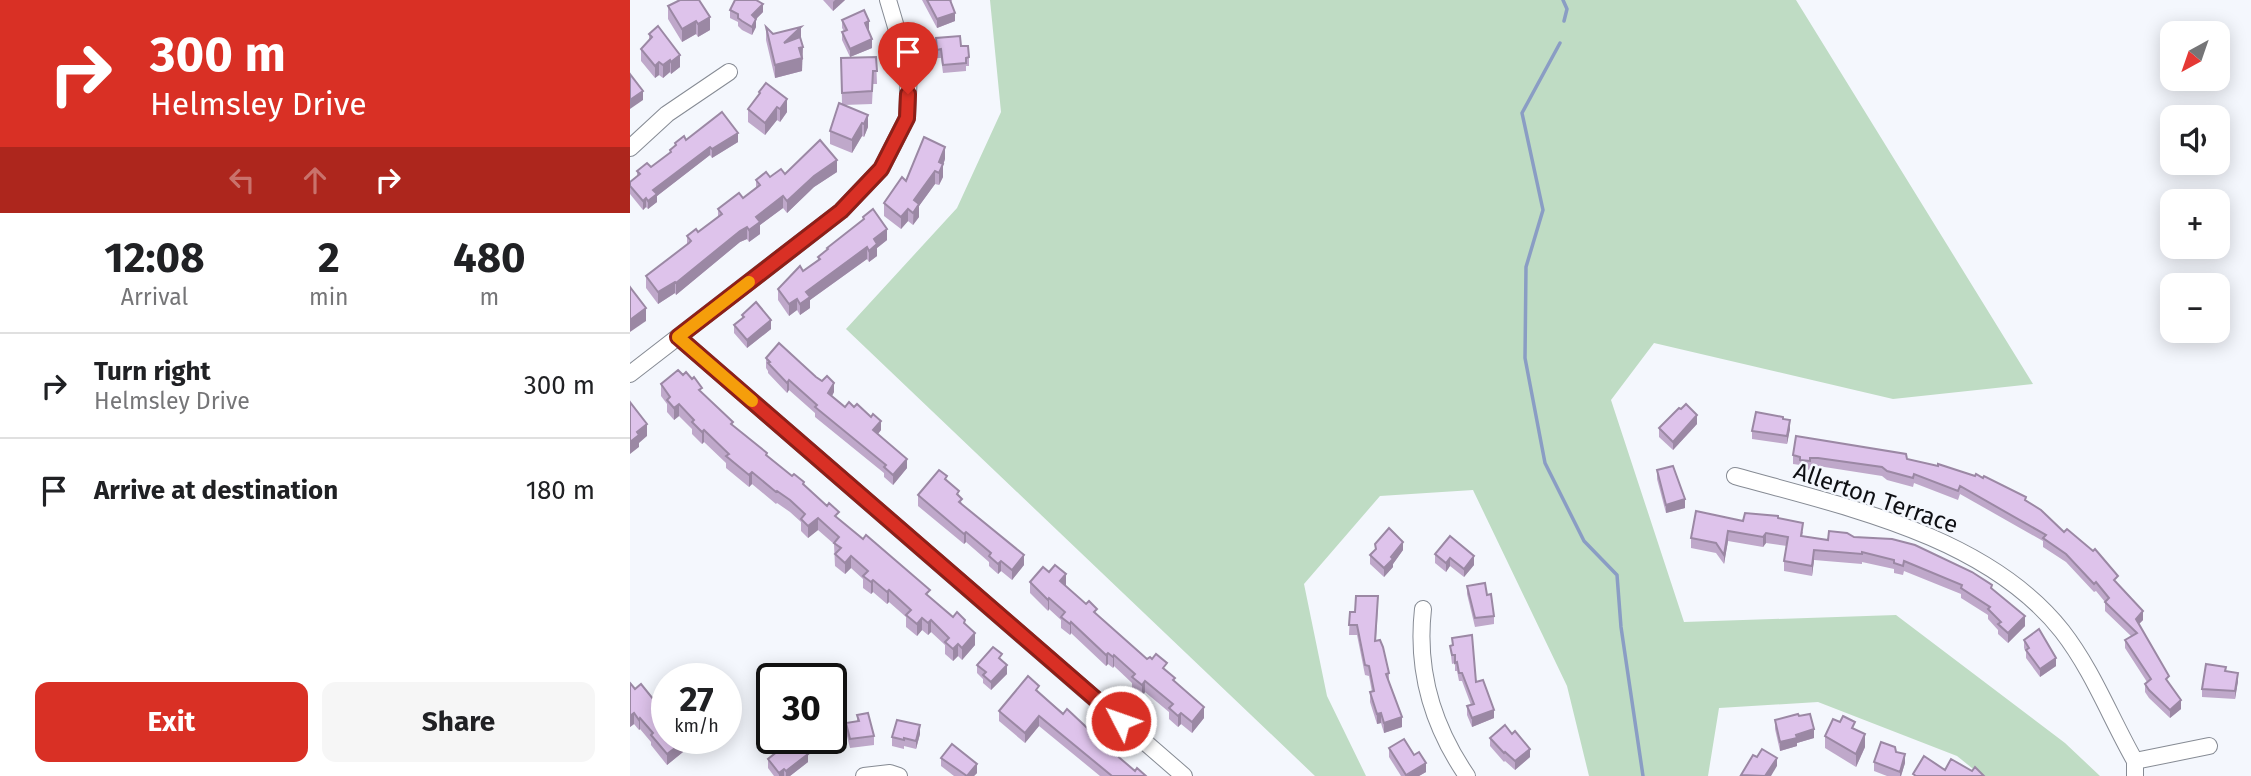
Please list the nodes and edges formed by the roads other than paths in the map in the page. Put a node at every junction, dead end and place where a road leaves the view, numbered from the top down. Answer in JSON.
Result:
{"nodes":[{"id":1,"x":888,"y":0,"type":"edge"},
{"id":2,"x":729,"y":72,"type":"dead end"},
{"id":3,"x":630,"y":148,"type":"edge"},
{"id":4,"x":678,"y":337,"type":"junction"},
{"id":5,"x":630,"y":374,"type":"edge"},
{"id":6,"x":1735,"y":476,"type":"dead end"},
{"id":7,"x":1423,"y":609,"type":"dead end"},
{"id":8,"x":2209,"y":746,"type":"dead end"},
{"id":9,"x":2135,"y":768,"type":"edge"},
{"id":10,"x":864,"y":776,"type":"edge"},
{"id":11,"x":899,"y":776,"type":"edge"},
{"id":12,"x":1184,"y":776,"type":"edge"},
{"id":13,"x":1467,"y":776,"type":"edge"}],
"edges":[{"from":1,"to":4,"type":"street"},
{"from":2,"to":3,"type":"street"},
{"from":4,"to":5,"type":"street"},
{"from":4,"to":12,"type":"street"},
{"from":6,"to":9,"type":"street","name":"Allerton Terrace"},
{"from":7,"to":13,"type":"street"},
{"from":8,"to":9,"type":"street"},
{"from":10,"to":11,"type":"street"}]}
